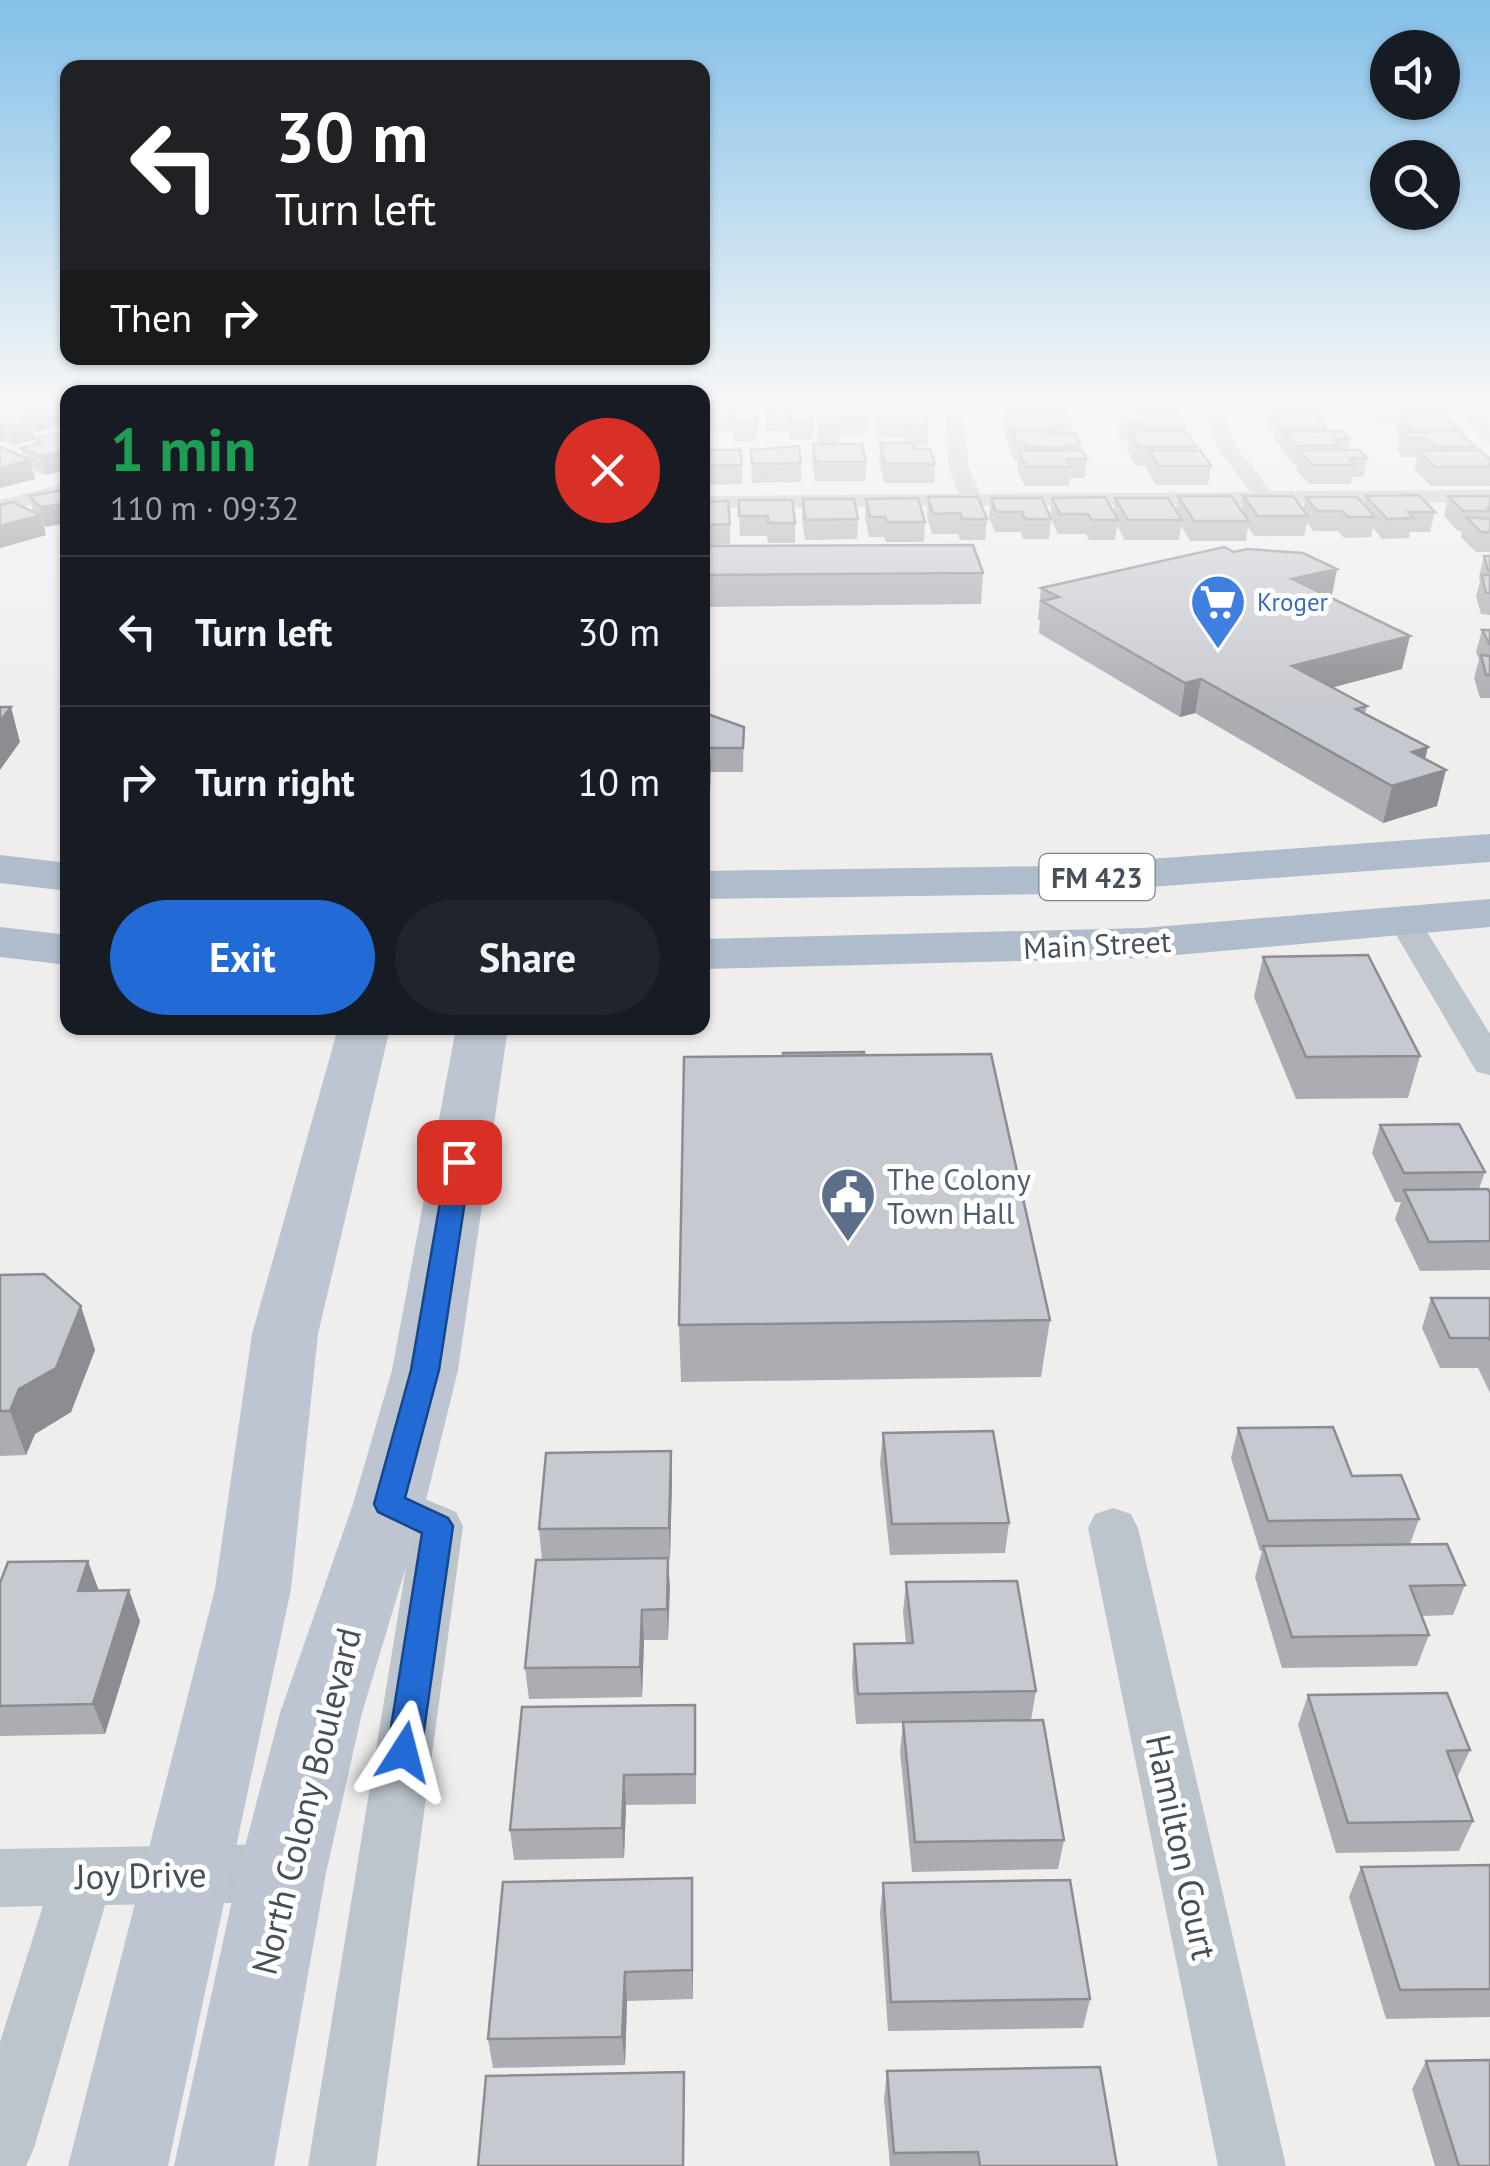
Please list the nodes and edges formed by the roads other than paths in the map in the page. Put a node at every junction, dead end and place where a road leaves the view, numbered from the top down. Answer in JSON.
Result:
{"nodes":[{"id":1,"x":1490,"y":848,"type":"edge"},
{"id":2,"x":1353,"y":858,"type":"junction"},
{"id":3,"x":0,"y":869,"type":"edge"},
{"id":4,"x":60,"y":875,"type":"edge"},
{"id":5,"x":710,"y":885,"type":"edge"},
{"id":6,"x":1490,"y":914,"type":"edge"},
{"id":7,"x":1404,"y":921,"type":"junction"},
{"id":8,"x":0,"y":942,"type":"edge"},
{"id":9,"x":1143,"y":942,"type":"junction"},
{"id":10,"x":60,"y":949,"type":"edge"},
{"id":11,"x":710,"y":954,"type":"edge"},
{"id":12,"x":362,"y":1035,"type":"edge"},
{"id":13,"x":481,"y":1035,"type":"edge"},
{"id":14,"x":1490,"y":1064,"type":"edge"},
{"id":15,"x":389,"y":1504,"type":"junction"},
{"id":16,"x":1113,"y":1528,"type":"dead end"},
{"id":17,"x":282,"y":1873,"type":"junction"},
{"id":18,"x":185,"y":1874,"type":"junction"},
{"id":19,"x":83,"y":1876,"type":"junction"},
{"id":20,"x":0,"y":1878,"type":"edge"},
{"id":21,"x":0,"y":2148,"type":"edge"},
{"id":22,"x":118,"y":2166,"type":"edge"},
{"id":23,"x":224,"y":2166,"type":"edge"},
{"id":24,"x":342,"y":2166,"type":"edge"},
{"id":25,"x":1252,"y":2166,"type":"edge"}],
"edges":[{"from":1,"to":2,"type":"main road","number":"FM 423"},
{"from":2,"to":5,"type":"main road","number":"FM 423"},
{"from":2,"to":9,"type":"main road"},
{"from":3,"to":4,"type":"main road"},
{"from":6,"to":7,"type":"main road","name":"Main Street","number":"FM 423"},
{"from":7,"to":9,"type":"main road","name":"Main Street","number":"FM 423"},
{"from":7,"to":14,"type":"street"},
{"from":8,"to":10,"type":"main road"},
{"from":9,"to":11,"type":"main road","name":"Main Street","number":"FM 423"},
{"from":12,"to":18,"type":"main road"},
{"from":13,"to":15,"type":"main road","name":"North Colony Boulevard"},
{"from":15,"to":17,"type":"main road","name":"North Colony Boulevard"},
{"from":15,"to":24,"type":"street"},
{"from":16,"to":25,"type":"street","name":"Hamilton Court"},
{"from":17,"to":18,"type":"street","name":"Joy Drive"},
{"from":17,"to":23,"type":"main road","name":"North Colony Boulevard"},
{"from":18,"to":19,"type":"street","name":"Joy Drive"},
{"from":18,"to":22,"type":"main road"},
{"from":19,"to":20,"type":"street","name":"Joy Drive"},
{"from":19,"to":21,"type":"street"}]}
